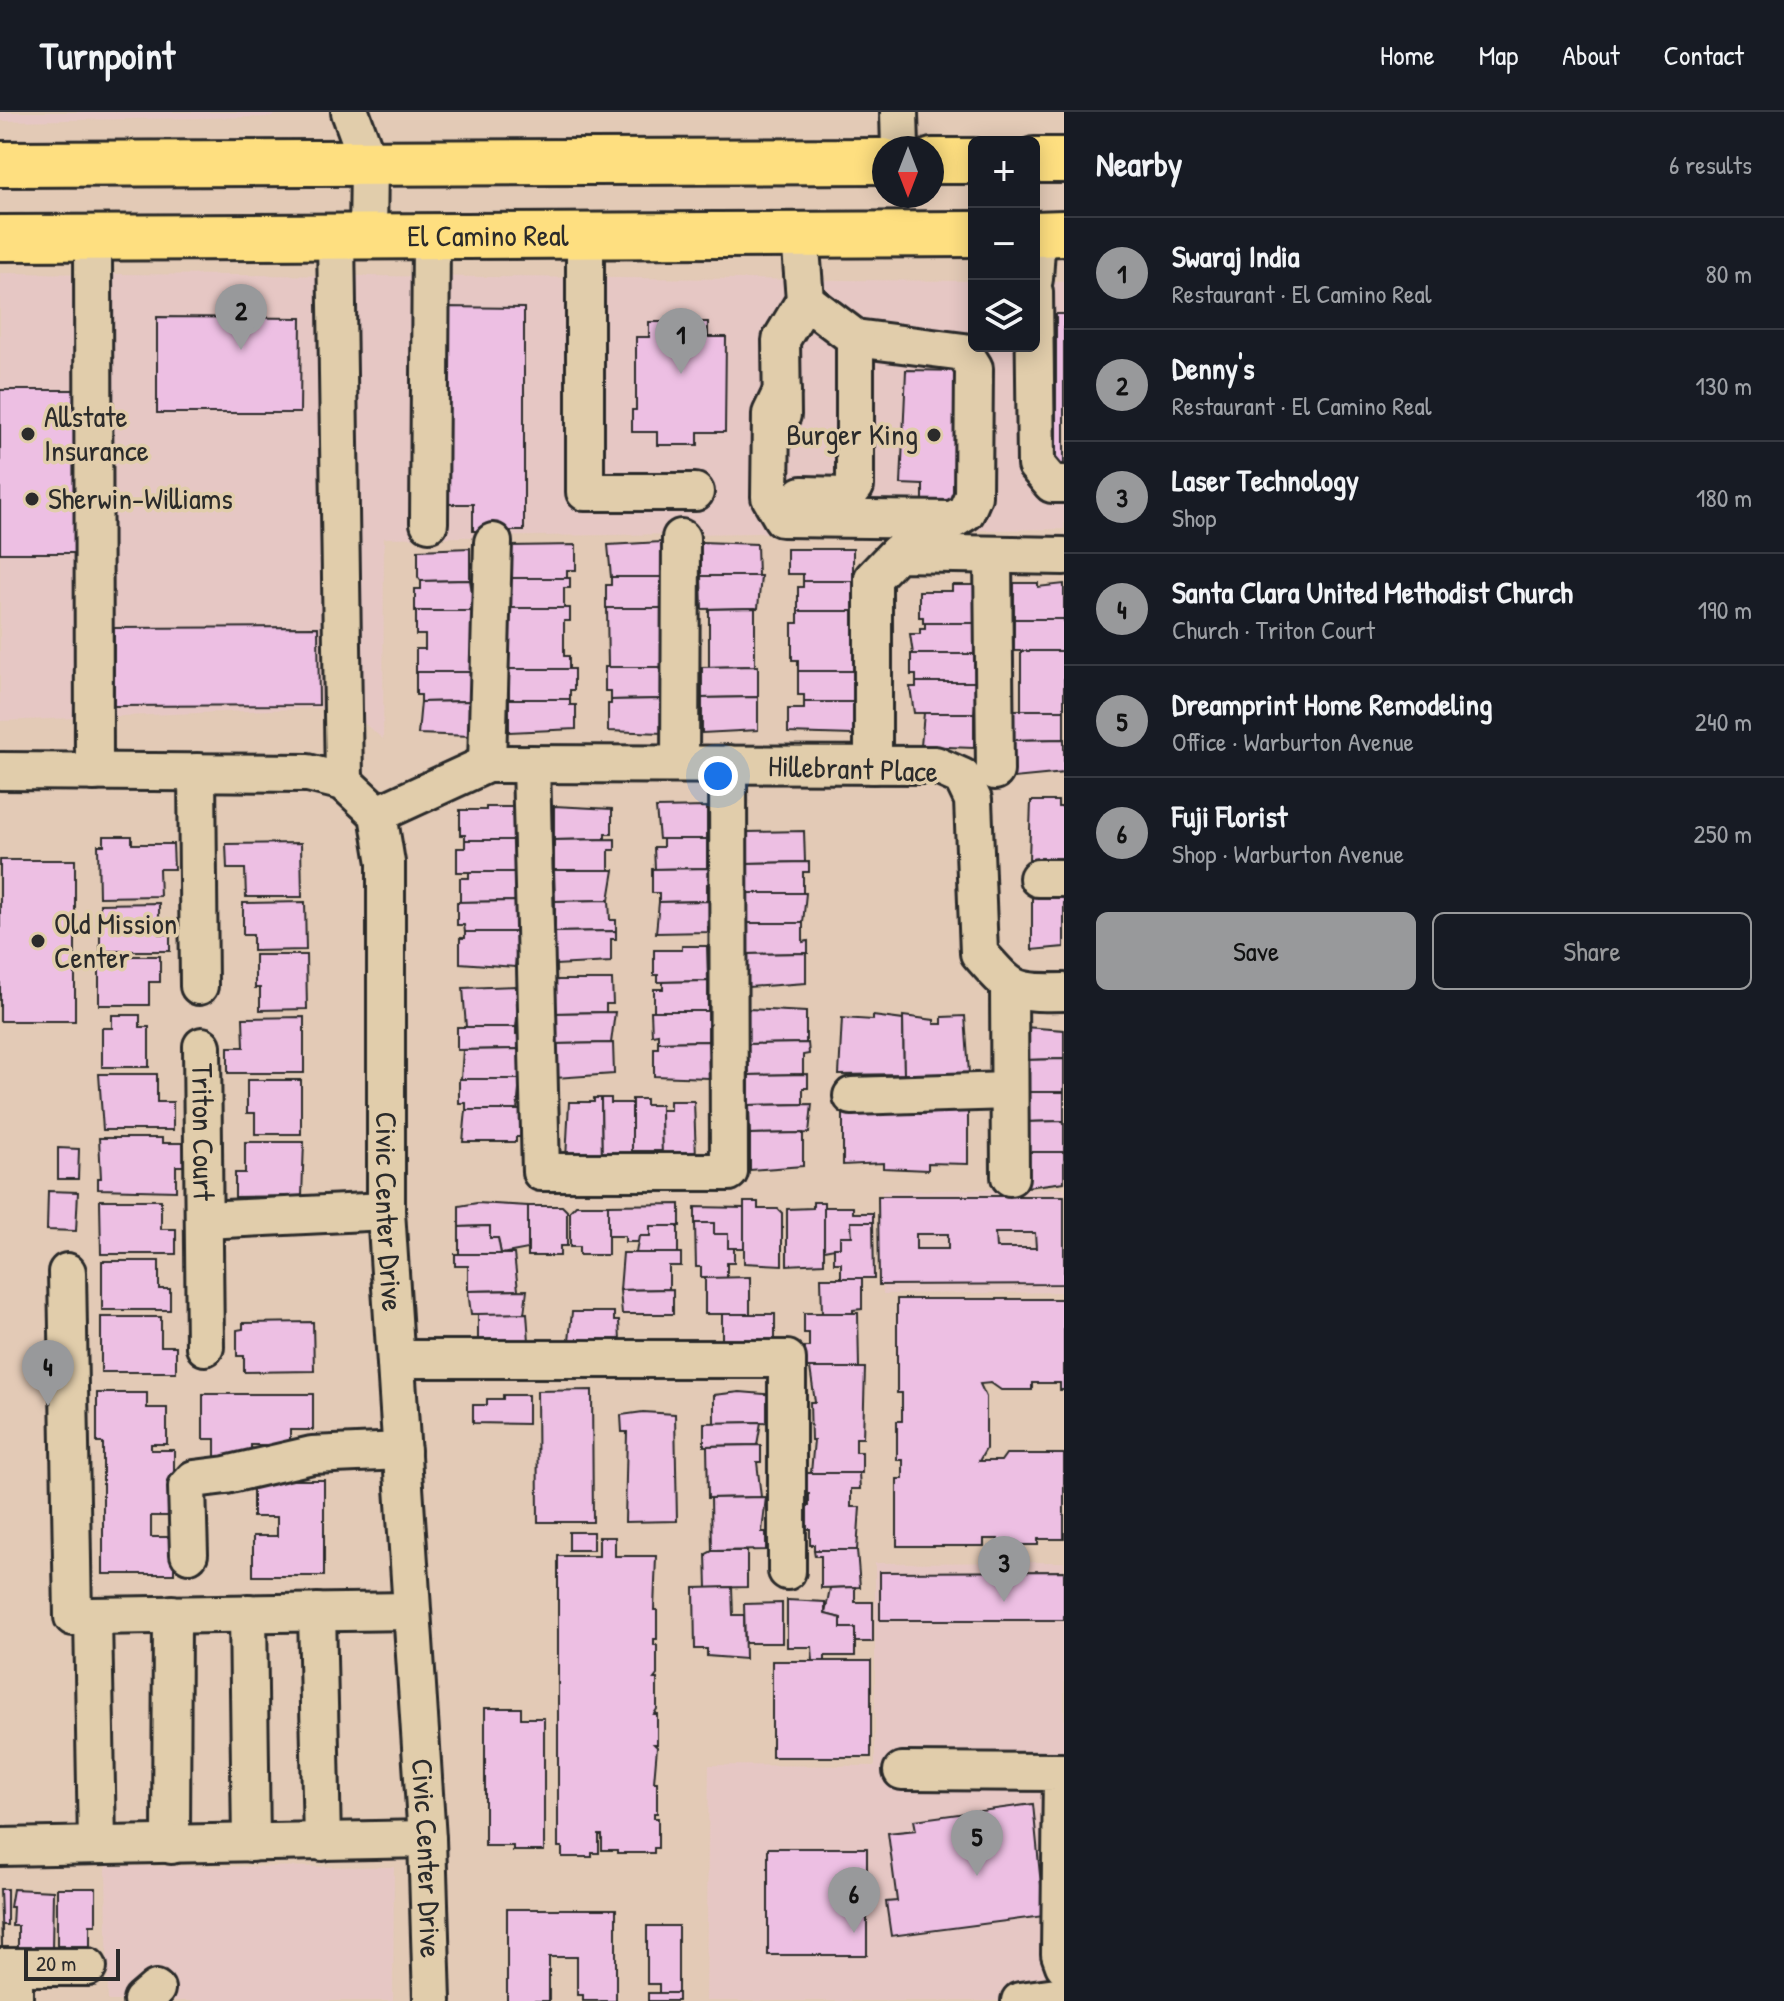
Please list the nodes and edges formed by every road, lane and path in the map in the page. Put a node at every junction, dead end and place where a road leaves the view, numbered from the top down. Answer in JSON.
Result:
{"nodes":[{"id":1,"x":350,"y":112,"type":"edge"},
{"id":2,"x":899,"y":112,"type":"edge"},
{"id":3,"x":900,"y":136,"type":"edge"},
{"id":4,"x":1040,"y":160,"type":"edge"},
{"id":5,"x":1064,"y":160,"type":"edge"},
{"id":6,"x":872,"y":161,"type":"edge"},
{"id":7,"x":944,"y":161,"type":"edge"},
{"id":8,"x":968,"y":161,"type":"edge"},
{"id":9,"x":0,"y":164,"type":"edge"},
{"id":10,"x":369,"y":164,"type":"junction"},
{"id":11,"x":968,"y":234,"type":"edge"},
{"id":12,"x":1045,"y":234,"type":"edge"},
{"id":13,"x":800,"y":235,"type":"junction"},
{"id":14,"x":585,"y":236,"type":"junction"},
{"id":15,"x":352,"y":237,"type":"junction"},
{"id":16,"x":431,"y":237,"type":"junction"},
{"id":17,"x":0,"y":238,"type":"edge"},
{"id":18,"x":93,"y":238,"type":"junction"},
{"id":19,"x":1040,"y":254,"type":"edge"},
{"id":20,"x":805,"y":300,"type":"junction"},
{"id":21,"x":855,"y":338,"type":"junction"},
{"id":22,"x":1035,"y":352,"type":"edge"},
{"id":23,"x":782,"y":391,"type":"junction"},
{"id":24,"x":1064,"y":484,"type":"edge"},
{"id":25,"x":695,"y":492,"type":"dead end"},
{"id":26,"x":429,"y":523,"type":"dead end"},
{"id":27,"x":681,"y":538,"type":"dead end"},
{"id":28,"x":493,"y":542,"type":"dead end"},
{"id":29,"x":993,"y":555,"type":"junction"},
{"id":30,"x":1064,"y":556,"type":"edge"},
{"id":31,"x":487,"y":764,"type":"junction"},
{"id":32,"x":531,"y":764,"type":"junction"},
{"id":33,"x":680,"y":764,"type":"junction"},
{"id":34,"x":728,"y":764,"type":"junction"},
{"id":35,"x":873,"y":765,"type":"junction"},
{"id":36,"x":0,"y":771,"type":"edge"},
{"id":37,"x":995,"y":771,"type":"dead end"},
{"id":38,"x":94,"y":772,"type":"junction"},
{"id":39,"x":197,"y":772,"type":"junction"},
{"id":40,"x":344,"y":782,"type":"junction"},
{"id":41,"x":378,"y":814,"type":"junction"},
{"id":42,"x":199,"y":986,"type":"dead end"},
{"id":43,"x":1009,"y":986,"type":"junction"},
{"id":44,"x":1064,"y":992,"type":"edge"},
{"id":45,"x":202,"y":1046,"type":"dead end"},
{"id":46,"x":1008,"y":1091,"type":"junction"},
{"id":47,"x":852,"y":1096,"type":"dead end"},
{"id":48,"x":1010,"y":1177,"type":"dead end"},
{"id":49,"x":386,"y":1211,"type":"junction"},
{"id":50,"x":204,"y":1220,"type":"junction"},
{"id":51,"x":67,"y":1272,"type":"dead end"},
{"id":52,"x":205,"y":1347,"type":"dead end"},
{"id":53,"x":396,"y":1359,"type":"junction"},
{"id":54,"x":402,"y":1451,"type":"junction"},
{"id":55,"x":189,"y":1554,"type":"dead end"},
{"id":56,"x":787,"y":1571,"type":"dead end"},
{"id":57,"x":411,"y":1611,"type":"junction"},
{"id":58,"x":317,"y":1612,"type":"junction"},
{"id":59,"x":248,"y":1613,"type":"junction"},
{"id":60,"x":172,"y":1614,"type":"junction"},
{"id":61,"x":93,"y":1616,"type":"junction"},
{"id":62,"x":902,"y":1771,"type":"dead end"},
{"id":63,"x":427,"y":1839,"type":"junction"},
{"id":64,"x":322,"y":1842,"type":"junction"},
{"id":65,"x":251,"y":1843,"type":"junction"},
{"id":66,"x":97,"y":1845,"type":"junction"},
{"id":67,"x":171,"y":1845,"type":"junction"},
{"id":68,"x":0,"y":1847,"type":"edge"},
{"id":69,"x":1064,"y":1965,"type":"edge"},
{"id":70,"x":88,"y":1967,"type":"dead end"},
{"id":71,"x":10,"y":1978,"type":"edge"},
{"id":72,"x":1064,"y":1995,"type":"edge"},
{"id":73,"x":432,"y":2001,"type":"edge"},
{"id":74,"x":1020,"y":2001,"type":"edge"}],
"edges":[{"from":1,"to":10,"type":"street"},
{"from":2,"to":3,"type":"street"},
{"from":4,"to":5,"type":"main road"},
{"from":6,"to":10,"type":"main road"},
{"from":7,"to":8,"type":"main road"},
{"from":9,"to":10,"type":"main road"},
{"from":10,"to":15,"type":"street"},
{"from":11,"to":13,"type":"main road","name":"El Camino Real"},
{"from":12,"to":19,"type":"street"},
{"from":13,"to":14,"type":"main road","name":"El Camino Real"},
{"from":13,"to":20,"type":"street"},
{"from":14,"to":16,"type":"main road","name":"El Camino Real"},
{"from":14,"to":25,"type":"street"},
{"from":15,"to":16,"type":"main road","name":"El Camino Real"},
{"from":15,"to":18,"type":"main road","name":"El Camino Real"},
{"from":15,"to":40,"type":"street"},
{"from":16,"to":26,"type":"street"},
{"from":17,"to":18,"type":"main road","name":"El Camino Real"},
{"from":18,"to":38,"type":"street"},
{"from":20,"to":21,"type":"street"},
{"from":20,"to":23,"type":"street"},
{"from":21,"to":23,"type":"street"},
{"from":21,"to":23,"type":"street"},
{"from":22,"to":24,"type":"street"},
{"from":27,"to":33,"type":"street"},
{"from":28,"to":31,"type":"street"},
{"from":29,"to":30,"type":"street"},
{"from":29,"to":35,"type":"street"},
{"from":29,"to":37,"type":"street"},
{"from":31,"to":32,"type":"street","name":"Hillebrant Place"},
{"from":31,"to":41,"type":"street","name":"Hillebrant Place"},
{"from":32,"to":33,"type":"street","name":"Hillebrant Place"},
{"from":32,"to":34,"type":"street"},
{"from":33,"to":34,"type":"street","name":"Hillebrant Place"},
{"from":34,"to":35,"type":"street","name":"Hillebrant Place"},
{"from":35,"to":43,"type":"street","name":"Hillebrant Place"},
{"from":36,"to":38,"type":"street"},
{"from":38,"to":39,"type":"street"},
{"from":39,"to":40,"type":"street"},
{"from":39,"to":42,"type":"street"},
{"from":40,"to":41,"type":"street"},
{"from":41,"to":49,"type":"street","name":"Civic Center Drive"},
{"from":43,"to":44,"type":"street"},
{"from":43,"to":46,"type":"street"},
{"from":45,"to":50,"type":"street","name":"Triton Court"},
{"from":46,"to":47,"type":"street"},
{"from":46,"to":48,"type":"street"},
{"from":49,"to":50,"type":"street","name":"Triton Court"},
{"from":49,"to":53,"type":"street","name":"Civic Center Drive"},
{"from":50,"to":52,"type":"street","name":"Triton Court"},
{"from":51,"to":61,"type":"street"},
{"from":53,"to":54,"type":"street","name":"Civic Center Drive"},
{"from":53,"to":56,"type":"street"},
{"from":54,"to":55,"type":"street"},
{"from":54,"to":57,"type":"street","name":"Civic Center Drive"},
{"from":57,"to":58,"type":"street"},
{"from":57,"to":63,"type":"street","name":"Civic Center Drive"},
{"from":58,"to":59,"type":"street"},
{"from":58,"to":64,"type":"street"},
{"from":59,"to":60,"type":"street"},
{"from":59,"to":65,"type":"street"},
{"from":60,"to":61,"type":"street"},
{"from":60,"to":67,"type":"street"},
{"from":61,"to":66,"type":"street"},
{"from":62,"to":69,"type":"street"},
{"from":63,"to":64,"type":"street"},
{"from":63,"to":73,"type":"street","name":"Civic Center Drive"},
{"from":64,"to":65,"type":"street"},
{"from":65,"to":67,"type":"street"},
{"from":66,"to":67,"type":"street"},
{"from":66,"to":68,"type":"street"},
{"from":70,"to":71,"type":"street"},
{"from":72,"to":74,"type":"street"}]}
